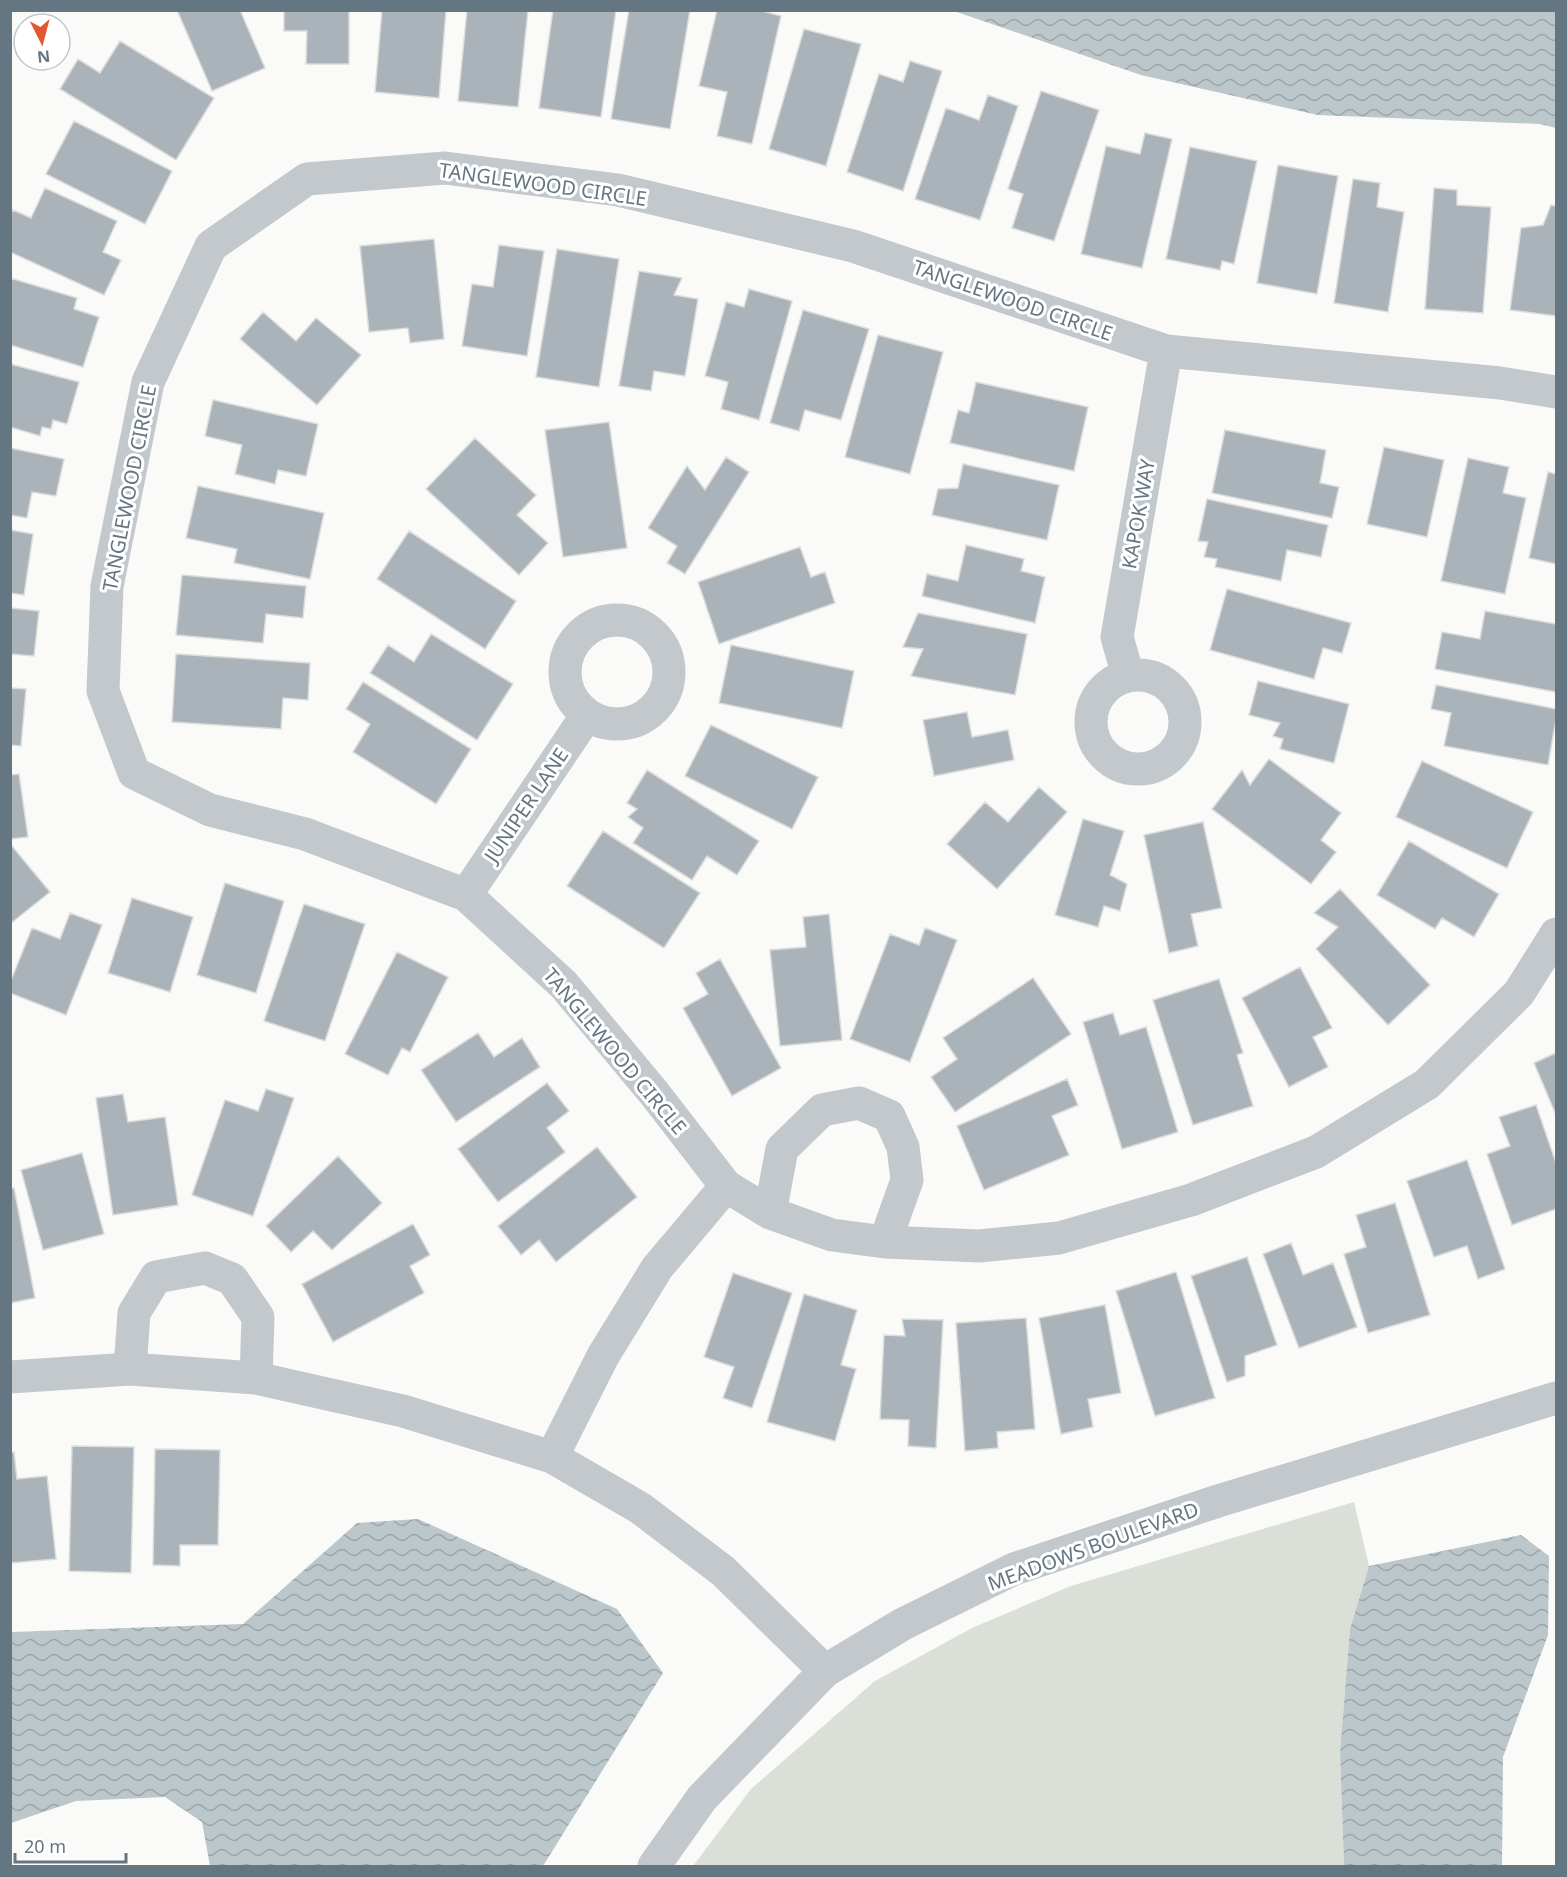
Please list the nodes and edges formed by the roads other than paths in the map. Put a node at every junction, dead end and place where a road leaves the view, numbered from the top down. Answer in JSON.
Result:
{"nodes":[{"id":1,"x":1166,"y":351,"type":"junction"},
{"id":2,"x":1557,"y":392,"type":"edge"},
{"id":3,"x":1128,"y":676,"type":"dead end"},
{"id":4,"x":587,"y":715,"type":"dead end"},
{"id":5,"x":466,"y":895,"type":"junction"},
{"id":6,"x":1557,"y":934,"type":"edge"},
{"id":7,"x":726,"y":1186,"type":"junction"},
{"id":8,"x":770,"y":1213,"type":"junction"},
{"id":9,"x":885,"y":1242,"type":"junction"},
{"id":10,"x":130,"y":1369,"type":"junction"},
{"id":11,"x":10,"y":1377,"type":"edge"},
{"id":12,"x":256,"y":1378,"type":"junction"},
{"id":13,"x":1557,"y":1398,"type":"edge"},
{"id":14,"x":552,"y":1457,"type":"junction"},
{"id":15,"x":825,"y":1671,"type":"junction"},
{"id":16,"x":654,"y":1866,"type":"edge"}],
"edges":[{"from":1,"to":2,"type":"street","name":"TANGLEWOOD CIRCLE"},
{"from":1,"to":3,"type":"street","name":"KAPOK WAY"},
{"from":1,"to":5,"type":"street","name":"TANGLEWOOD CIRCLE"},
{"from":4,"to":5,"type":"street","name":"JUNIPER LANE"},
{"from":5,"to":7,"type":"street","name":"TANGLEWOOD CIRCLE"},
{"from":6,"to":9,"type":"street","name":"TANGLEWOOD CIRCLE"},
{"from":7,"to":8,"type":"street","name":"TANGLEWOOD CIRCLE"},
{"from":7,"to":14,"type":"street"},
{"from":8,"to":9,"type":"street","name":"TANGLEWOOD CIRCLE"},
{"from":8,"to":9,"type":"street"},
{"from":10,"to":11,"type":"street"},
{"from":10,"to":12,"type":"street"},
{"from":10,"to":12,"type":"street"},
{"from":12,"to":14,"type":"street"},
{"from":13,"to":15,"type":"street","name":"MEADOWS BOULEVARD"},
{"from":14,"to":15,"type":"street"},
{"from":15,"to":16,"type":"street","name":"MEADOWS BOULEVARD"}]}
